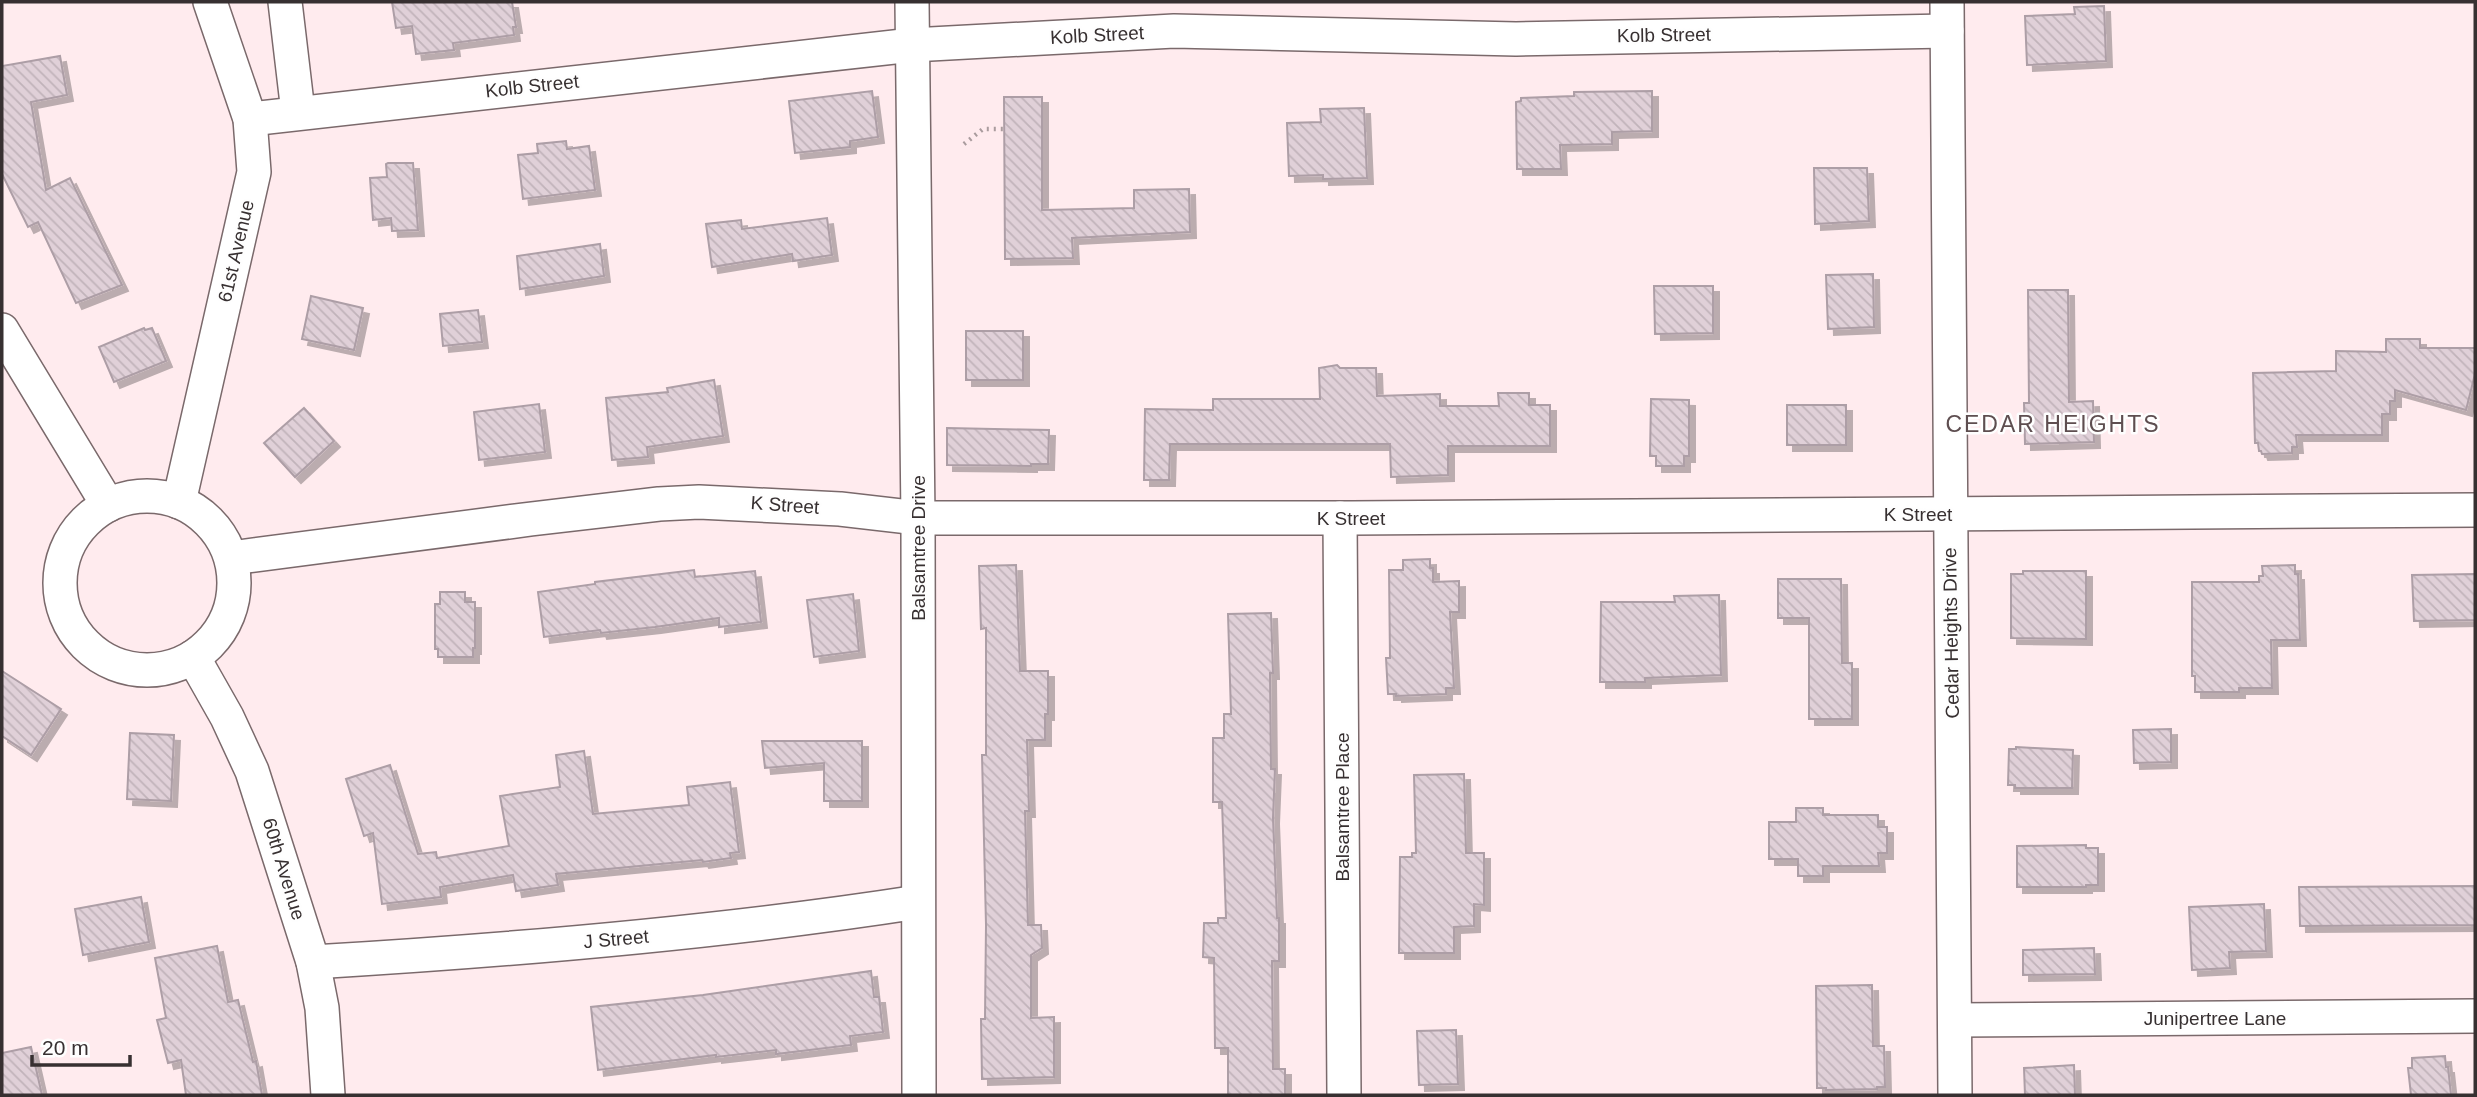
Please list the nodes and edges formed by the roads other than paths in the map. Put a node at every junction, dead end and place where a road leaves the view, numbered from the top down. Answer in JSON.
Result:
{"nodes":[{"id":1,"x":210,"y":2,"type":"edge"},
{"id":2,"x":285,"y":2,"type":"edge"},
{"id":3,"x":912,"y":2,"type":"edge"},
{"id":4,"x":1947,"y":16,"type":"edge"},
{"id":5,"x":912,"y":45,"type":"junction"},
{"id":6,"x":298,"y":112,"type":"junction"},
{"id":7,"x":250,"y":119,"type":"junction"},
{"id":8,"x":2,"y":330,"type":"edge"},
{"id":9,"x":178,"y":502,"type":"junction"},
{"id":10,"x":108,"y":505,"type":"junction"},
{"id":11,"x":2475,"y":510,"type":"edge"},
{"id":12,"x":1950,"y":514,"type":"junction"},
{"id":13,"x":918,"y":518,"type":"junction"},
{"id":14,"x":1340,"y":518,"type":"junction"},
{"id":15,"x":231,"y":558,"type":"junction"},
{"id":16,"x":193,"y":657,"type":"junction"},
{"id":17,"x":918,"y":902,"type":"junction"},
{"id":18,"x":313,"y":962,"type":"junction"},
{"id":19,"x":2475,"y":1016,"type":"edge"},
{"id":20,"x":1955,"y":1020,"type":"junction"},
{"id":21,"x":328,"y":1095,"type":"edge"},
{"id":22,"x":919,"y":1095,"type":"edge"},
{"id":23,"x":1344,"y":1095,"type":"edge"},
{"id":24,"x":1955,"y":1095,"type":"edge"}],
"edges":[{"from":1,"to":7,"type":"street","name":"61st Avenue"},
{"from":2,"to":6,"type":"street"},
{"from":3,"to":5,"type":"street","name":"Balsamtree Drive"},
{"from":4,"to":5,"type":"street","name":"Kolb Street"},
{"from":4,"to":12,"type":"street","name":"Cedar Heights Drive"},
{"from":5,"to":6,"type":"street","name":"Kolb Street"},
{"from":5,"to":13,"type":"street","name":"Balsamtree Drive"},
{"from":6,"to":7,"type":"street","name":"Kolb Street"},
{"from":7,"to":9,"type":"street","name":"61st Avenue"},
{"from":8,"to":10,"type":"street"},
{"from":9,"to":10,"type":"street"},
{"from":9,"to":15,"type":"street"},
{"from":10,"to":16,"type":"street"},
{"from":11,"to":12,"type":"street","name":"K Street"},
{"from":12,"to":14,"type":"street","name":"K Street"},
{"from":12,"to":20,"type":"street","name":"Cedar Heights Drive"},
{"from":13,"to":14,"type":"street","name":"K Street"},
{"from":13,"to":15,"type":"street","name":"K Street"},
{"from":13,"to":17,"type":"street","name":"Balsamtree Drive"},
{"from":14,"to":23,"type":"street","name":"Balsamtree Place"},
{"from":15,"to":16,"type":"street"},
{"from":16,"to":18,"type":"street","name":"60th Avenue"},
{"from":17,"to":18,"type":"street","name":"J Street"},
{"from":17,"to":22,"type":"street","name":"Balsamtree Drive"},
{"from":18,"to":21,"type":"street","name":"60th Avenue"},
{"from":19,"to":20,"type":"street","name":"Junipertree Lane"},
{"from":20,"to":24,"type":"street","name":"Cedar Heights Drive"}]}
